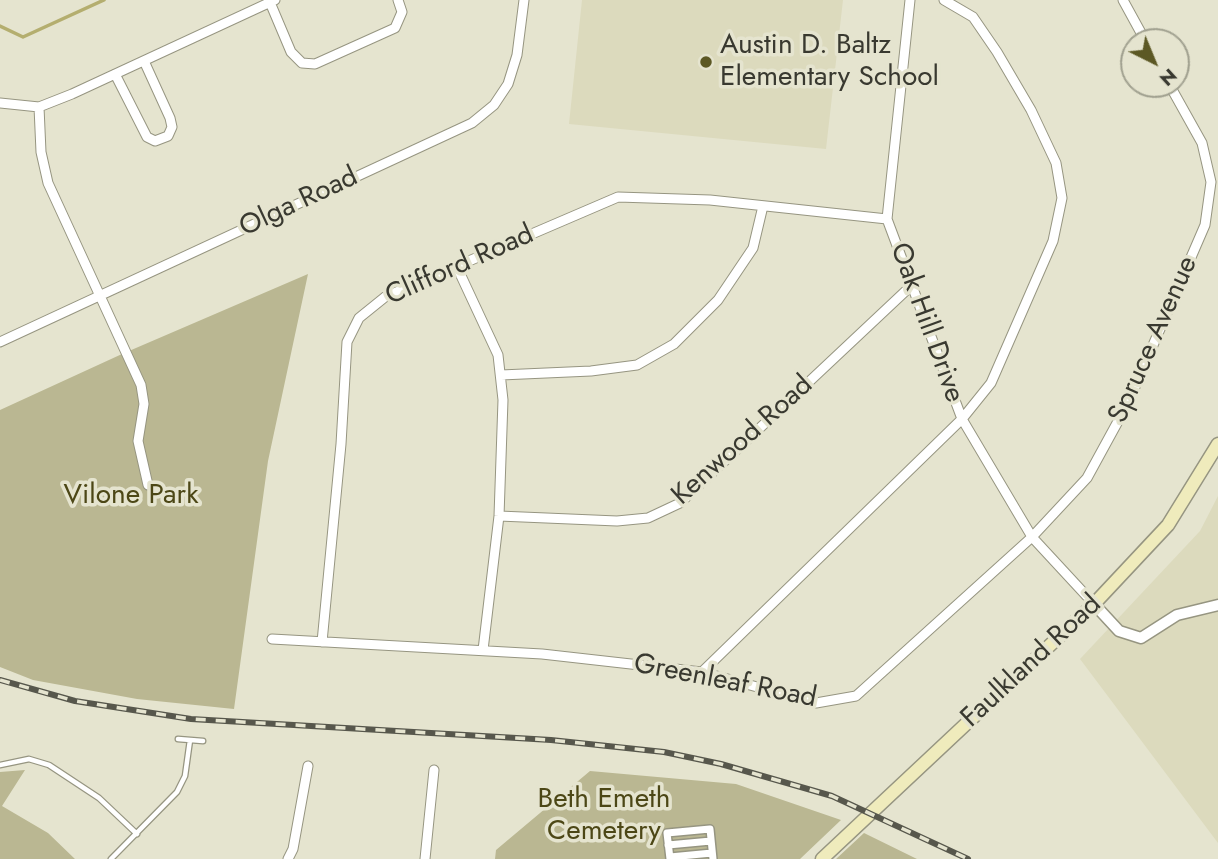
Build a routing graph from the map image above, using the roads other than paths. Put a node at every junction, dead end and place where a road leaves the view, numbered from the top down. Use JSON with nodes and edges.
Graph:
{"nodes":[{"id":1,"x":398,"y":0,"type":"edge"},
{"id":2,"x":524,"y":0,"type":"edge"},
{"id":3,"x":910,"y":0,"type":"edge"},
{"id":4,"x":944,"y":0,"type":"edge"},
{"id":5,"x":1123,"y":0,"type":"edge"},
{"id":6,"x":271,"y":1,"type":"edge"},
{"id":7,"x":1138,"y":28,"type":"edge"},
{"id":8,"x":145,"y":61,"type":"junction"},
{"id":9,"x":115,"y":74,"type":"junction"},
{"id":10,"x":1177,"y":98,"type":"edge"},
{"id":11,"x":0,"y":103,"type":"edge"},
{"id":12,"x":39,"y":107,"type":"junction"},
{"id":13,"x":763,"y":206,"type":"junction"},
{"id":14,"x":887,"y":219,"type":"junction"},
{"id":15,"x":456,"y":265,"type":"junction"},
{"id":16,"x":912,"y":285,"type":"junction"},
{"id":17,"x":101,"y":294,"type":"junction"},
{"id":18,"x":0,"y":341,"type":"edge"},
{"id":19,"x":501,"y":375,"type":"junction"},
{"id":20,"x":962,"y":419,"type":"junction"},
{"id":21,"x":1218,"y":444,"type":"edge"},
{"id":22,"x":148,"y":485,"type":"dead end"},
{"id":23,"x":499,"y":516,"type":"junction"},
{"id":24,"x":1032,"y":537,"type":"junction"},
{"id":25,"x":1094,"y":604,"type":"junction"},
{"id":26,"x":1218,"y":605,"type":"edge"},
{"id":27,"x":272,"y":639,"type":"dead end"},
{"id":28,"x":322,"y":642,"type":"junction"},
{"id":29,"x":483,"y":650,"type":"junction"},
{"id":30,"x":702,"y":672,"type":"junction"},
{"id":31,"x":178,"y":739,"type":"dead end"},
{"id":32,"x":190,"y":740,"type":"junction"},
{"id":33,"x":203,"y":741,"type":"dead end"},
{"id":34,"x":0,"y":765,"type":"edge"},
{"id":35,"x":308,"y":766,"type":"dead end"},
{"id":36,"x":434,"y":770,"type":"dead end"},
{"id":37,"x":688,"y":831,"type":"junction"},
{"id":38,"x":137,"y":834,"type":"junction"},
{"id":39,"x":711,"y":841,"type":"junction"},
{"id":40,"x":690,"y":843,"type":"junction"},
{"id":41,"x":668,"y":845,"type":"junction"},
{"id":42,"x":712,"y":856,"type":"edge"},
{"id":43,"x":691,"y":857,"type":"edge"},
{"id":44,"x":670,"y":858,"type":"edge"},
{"id":45,"x":111,"y":859,"type":"edge"},
{"id":46,"x":288,"y":859,"type":"edge"},
{"id":47,"x":425,"y":859,"type":"edge"},
{"id":48,"x":822,"y":859,"type":"edge"}],
"edges":[{"from":1,"to":6,"type":"street"},
{"from":2,"to":17,"type":"street","name":"Olga Road"},
{"from":3,"to":14,"type":"street","name":"Oak Hill Drive"},
{"from":4,"to":20,"type":"street"},
{"from":5,"to":7,"type":"street"},
{"from":6,"to":8,"type":"street"},
{"from":8,"to":9,"type":"street"},
{"from":8,"to":9,"type":"street"},
{"from":9,"to":12,"type":"street"},
{"from":10,"to":24,"type":"street","name":"Spruce Avenue"},
{"from":11,"to":12,"type":"street"},
{"from":12,"to":17,"type":"street"},
{"from":13,"to":14,"type":"street","name":"Clifford Road"},
{"from":13,"to":15,"type":"street","name":"Clifford Road"},
{"from":13,"to":19,"type":"street"},
{"from":14,"to":16,"type":"street","name":"Oak Hill Drive"},
{"from":15,"to":19,"type":"street"},
{"from":15,"to":28,"type":"street","name":"Clifford Road"},
{"from":16,"to":20,"type":"street","name":"Oak Hill Drive"},
{"from":16,"to":23,"type":"street","name":"Kenwood Road"},
{"from":17,"to":18,"type":"street","name":"Olga Road"},
{"from":17,"to":22,"type":"street"},
{"from":19,"to":23,"type":"street"},
{"from":20,"to":24,"type":"street","name":"Oak Hill Drive"},
{"from":20,"to":30,"type":"street"},
{"from":21,"to":25,"type":"main road","name":"Faulkland Road"},
{"from":23,"to":29,"type":"street"},
{"from":24,"to":25,"type":"street","name":"Oak Hill Drive"},
{"from":24,"to":30,"type":"street","name":"Greenleaf Road"},
{"from":25,"to":26,"type":"street"},
{"from":25,"to":48,"type":"main road","name":"Faulkland Road"},
{"from":27,"to":28,"type":"street","name":"Greenleaf Road"},
{"from":28,"to":29,"type":"street","name":"Greenleaf Road"},
{"from":29,"to":30,"type":"street","name":"Greenleaf Road"},
{"from":31,"to":32,"type":"lane"},
{"from":32,"to":33,"type":"lane"},
{"from":32,"to":38,"type":"lane"},
{"from":34,"to":38,"type":"lane"},
{"from":35,"to":46,"type":"street"},
{"from":36,"to":47,"type":"street"},
{"from":37,"to":39,"type":"street"},
{"from":37,"to":40,"type":"street"},
{"from":37,"to":41,"type":"street"},
{"from":38,"to":45,"type":"lane"},
{"from":39,"to":40,"type":"street"},
{"from":39,"to":42,"type":"street"},
{"from":40,"to":41,"type":"street"},
{"from":40,"to":43,"type":"street"},
{"from":41,"to":44,"type":"street"},
{"from":42,"to":43,"type":"street"},
{"from":43,"to":44,"type":"street"}]}
